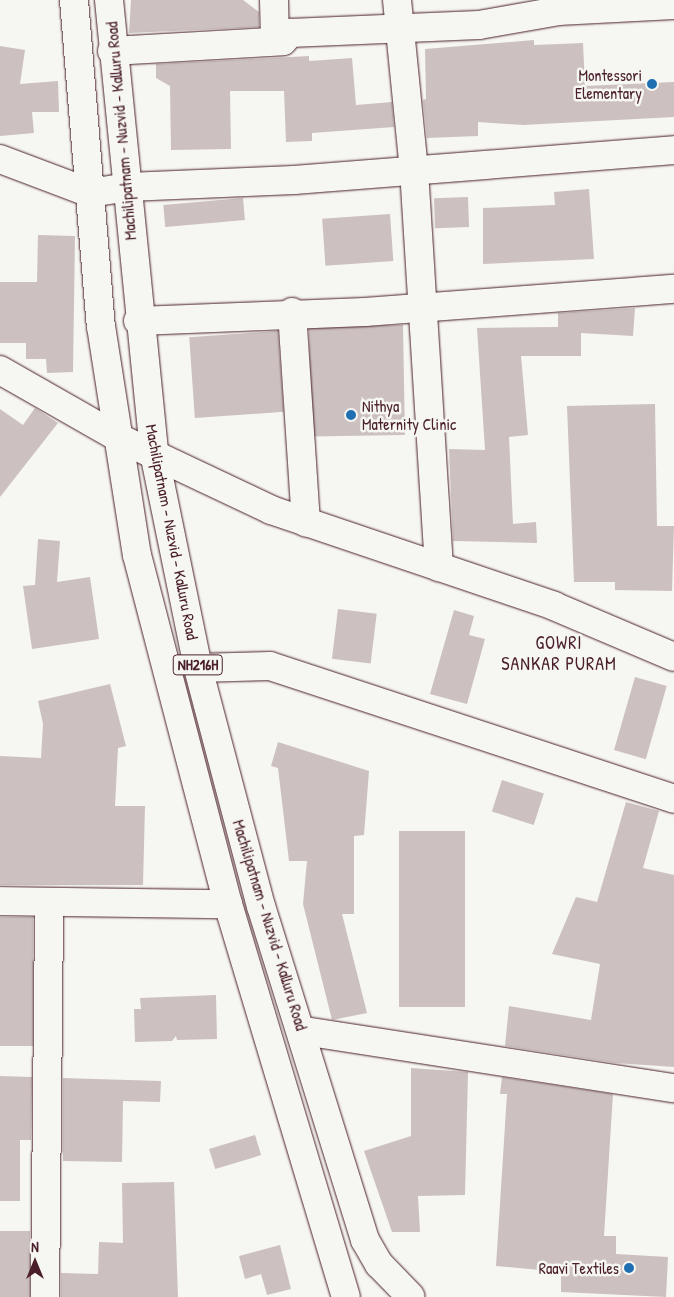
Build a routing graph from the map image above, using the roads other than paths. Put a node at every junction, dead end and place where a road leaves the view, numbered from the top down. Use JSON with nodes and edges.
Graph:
{"nodes":[{"id":1,"x":74,"y":0,"type":"edge"},
{"id":2,"x":110,"y":0,"type":"edge"},
{"id":3,"x":274,"y":0,"type":"edge"},
{"id":4,"x":397,"y":0,"type":"edge"},
{"id":5,"x":646,"y":3,"type":"edge"},
{"id":6,"x":674,"y":5,"type":"edge"},
{"id":7,"x":399,"y":28,"type":"junction"},
{"id":8,"x":275,"y":41,"type":"junction"},
{"id":9,"x":112,"y":51,"type":"junction"},
{"id":10,"x":674,"y":150,"type":"edge"},
{"id":11,"x":0,"y":159,"type":"edge"},
{"id":12,"x":414,"y":170,"type":"junction"},
{"id":13,"x":128,"y":187,"type":"junction"},
{"id":14,"x":90,"y":193,"type":"junction"},
{"id":15,"x":674,"y":289,"type":"edge"},
{"id":16,"x":421,"y":307,"type":"junction"},
{"id":17,"x":292,"y":312,"type":"junction"},
{"id":18,"x":138,"y":320,"type":"junction"},
{"id":19,"x":0,"y":370,"type":"edge"},
{"id":20,"x":119,"y":438,"type":"junction"},
{"id":21,"x":154,"y":454,"type":"junction"},
{"id":22,"x":306,"y":523,"type":"junction"},
{"id":23,"x":439,"y":567,"type":"junction"},
{"id":24,"x":674,"y":657,"type":"edge"},
{"id":25,"x":198,"y":668,"type":"junction"},
{"id":26,"x":674,"y":799,"type":"edge"},
{"id":27,"x":0,"y":901,"type":"edge"},
{"id":28,"x":49,"y":903,"type":"junction"},
{"id":29,"x":228,"y":904,"type":"junction"},
{"id":30,"x":304,"y":1031,"type":"junction"},
{"id":31,"x":674,"y":1088,"type":"edge"},
{"id":32,"x":46,"y":1297,"type":"edge"},
{"id":33,"x":346,"y":1297,"type":"edge"},
{"id":34,"x":378,"y":1297,"type":"edge"},
{"id":35,"x":411,"y":1297,"type":"edge"}],
"edges":[{"from":1,"to":14,"type":"main road","name":"Machilipatnam - Nuzvid - Kalluru Road","number":"NH216H"},
{"from":2,"to":9,"type":"main road","name":"Machilipatnam - Nuzvid - Kalluru Road","number":"NH216H"},
{"from":3,"to":8,"type":"main road"},
{"from":4,"to":7,"type":"main road"},
{"from":5,"to":6,"type":"main road"},
{"from":5,"to":7,"type":"main road"},
{"from":7,"to":8,"type":"main road"},
{"from":7,"to":12,"type":"main road"},
{"from":8,"to":9,"type":"main road"},
{"from":9,"to":13,"type":"main road","name":"Machilipatnam - Nuzvid - Kalluru Road","number":"NH216H"},
{"from":10,"to":12,"type":"main road"},
{"from":11,"to":14,"type":"main road"},
{"from":12,"to":13,"type":"main road"},
{"from":12,"to":16,"type":"main road"},
{"from":13,"to":14,"type":"main road"},
{"from":13,"to":18,"type":"main road","name":"Machilipatnam - Nuzvid - Kalluru Road","number":"NH216H"},
{"from":14,"to":20,"type":"main road","name":"Machilipatnam - Nuzvid - Kalluru Road","number":"NH216H"},
{"from":15,"to":16,"type":"main road"},
{"from":16,"to":17,"type":"main road"},
{"from":16,"to":23,"type":"main road"},
{"from":17,"to":18,"type":"main road"},
{"from":17,"to":22,"type":"main road"},
{"from":18,"to":21,"type":"main road","name":"Machilipatnam - Nuzvid - Kalluru Road","number":"NH216H"},
{"from":19,"to":20,"type":"main road"},
{"from":20,"to":21,"type":"main road"},
{"from":20,"to":29,"type":"main road","name":"Machilipatnam - Nuzvid - Kalluru Road","number":"NH216H"},
{"from":21,"to":22,"type":"main road"},
{"from":21,"to":25,"type":"main road","name":"Machilipatnam - Nuzvid - Kalluru Road","number":"NH216H"},
{"from":22,"to":23,"type":"main road"},
{"from":23,"to":24,"type":"main road"},
{"from":25,"to":26,"type":"main road"},
{"from":25,"to":30,"type":"main road","name":"Machilipatnam - Nuzvid - Kalluru Road","number":"NH216H"},
{"from":27,"to":28,"type":"main road"},
{"from":28,"to":29,"type":"main road"},
{"from":28,"to":32,"type":"main road"},
{"from":29,"to":33,"type":"main road","name":"Machilipatnam - Nuzvid - Kalluru Road","number":"NH216H"},
{"from":30,"to":31,"type":"main road"},
{"from":30,"to":35,"type":"main road","name":"Machilipatnam - Nuzvid - Kalluru Road","number":"NH216H"},
{"from":34,"to":35,"type":"main road","number":"NH216H"}]}
